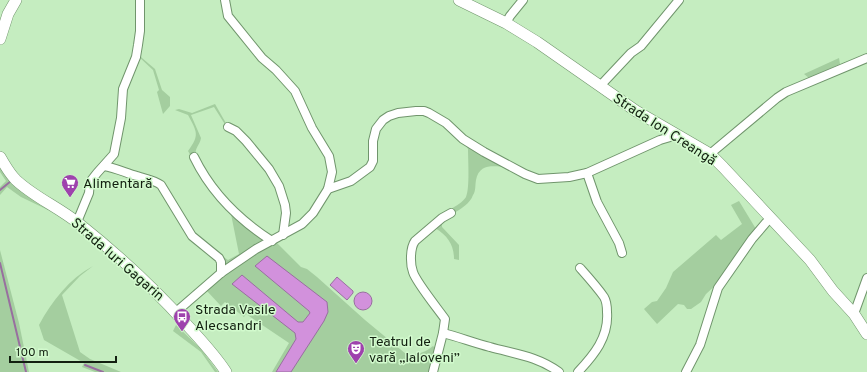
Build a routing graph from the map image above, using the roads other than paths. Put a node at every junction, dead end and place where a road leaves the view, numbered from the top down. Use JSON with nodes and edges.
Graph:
{"nodes":[{"id":1,"x":16,"y":0,"type":"edge"},
{"id":2,"x":140,"y":0,"type":"edge"},
{"id":3,"x":224,"y":0,"type":"edge"},
{"id":4,"x":459,"y":0,"type":"edge"},
{"id":5,"x":523,"y":0,"type":"edge"},
{"id":6,"x":679,"y":0,"type":"edge"},
{"id":7,"x":506,"y":23,"type":"junction"},
{"id":8,"x":0,"y":39,"type":"edge"},
{"id":9,"x":867,"y":58,"type":"edge"},
{"id":10,"x":600,"y":86,"type":"junction"},
{"id":11,"x":228,"y":127,"type":"dead end"},
{"id":12,"x":661,"y":127,"type":"junction"},
{"id":13,"x":677,"y":136,"type":"junction"},
{"id":14,"x":660,"y":140,"type":"junction"},
{"id":15,"x":710,"y":154,"type":"junction"},
{"id":16,"x":0,"y":157,"type":"edge"},
{"id":17,"x":194,"y":157,"type":"dead end"},
{"id":18,"x":104,"y":166,"type":"junction"},
{"id":19,"x":587,"y":173,"type":"junction"},
{"id":20,"x":328,"y":189,"type":"junction"},
{"id":21,"x":451,"y":213,"type":"dead end"},
{"id":22,"x":770,"y":218,"type":"junction"},
{"id":23,"x":77,"y":222,"type":"junction"},
{"id":24,"x":283,"y":235,"type":"junction"},
{"id":25,"x":272,"y":241,"type":"junction"},
{"id":26,"x":622,"y":253,"type":"dead end"},
{"id":27,"x":580,"y":268,"type":"dead end"},
{"id":28,"x":220,"y":273,"type":"junction"},
{"id":29,"x":867,"y":278,"type":"edge"},
{"id":30,"x":176,"y":312,"type":"junction"},
{"id":31,"x":854,"y":314,"type":"junction"},
{"id":32,"x":443,"y":333,"type":"junction"},
{"id":33,"x":867,"y":334,"type":"edge"},
{"id":34,"x":226,"y":372,"type":"edge"},
{"id":35,"x":433,"y":372,"type":"edge"},
{"id":36,"x":559,"y":372,"type":"edge"},
{"id":37,"x":578,"y":372,"type":"edge"},
{"id":38,"x":686,"y":372,"type":"edge"}],
"edges":[{"from":1,"to":8,"type":"street"},
{"from":2,"to":18,"type":"street"},
{"from":3,"to":20,"type":"street"},
{"from":4,"to":7,"type":"street","name":"Strada Ion Creangă"},
{"from":5,"to":7,"type":"street"},
{"from":6,"to":10,"type":"street"},
{"from":7,"to":10,"type":"street","name":"Strada Ion Creangă"},
{"from":9,"to":15,"type":"street"},
{"from":10,"to":12,"type":"street","name":"Strada Ion Creangă"},
{"from":11,"to":24,"type":"street"},
{"from":12,"to":13,"type":"street","name":"Strada Ion Creangă"},
{"from":12,"to":14,"type":"street"},
{"from":13,"to":14,"type":"street"},
{"from":13,"to":15,"type":"street","name":"Strada Ion Creangă"},
{"from":14,"to":19,"type":"street"},
{"from":15,"to":22,"type":"street","name":"Strada Ion Creangă"},
{"from":16,"to":23,"type":"street","name":"Strada Iuri Gagarin"},
{"from":17,"to":25,"type":"street"},
{"from":18,"to":23,"type":"street"},
{"from":18,"to":28,"type":"street"},
{"from":19,"to":20,"type":"street"},
{"from":19,"to":26,"type":"street"},
{"from":20,"to":24,"type":"street"},
{"from":21,"to":32,"type":"street"},
{"from":22,"to":31,"type":"street","name":"Strada Ion Creangă"},
{"from":22,"to":38,"type":"street"},
{"from":23,"to":30,"type":"street","name":"Strada Iuri Gagarin"},
{"from":24,"to":25,"type":"street"},
{"from":25,"to":28,"type":"street"},
{"from":27,"to":37,"type":"street"},
{"from":28,"to":30,"type":"street"},
{"from":29,"to":31,"type":"street"},
{"from":30,"to":34,"type":"street","name":"Strada Iuri Gagarin"},
{"from":31,"to":33,"type":"street","name":"Strada Ion Creangă"},
{"from":32,"to":35,"type":"street"},
{"from":32,"to":36,"type":"street"}]}
